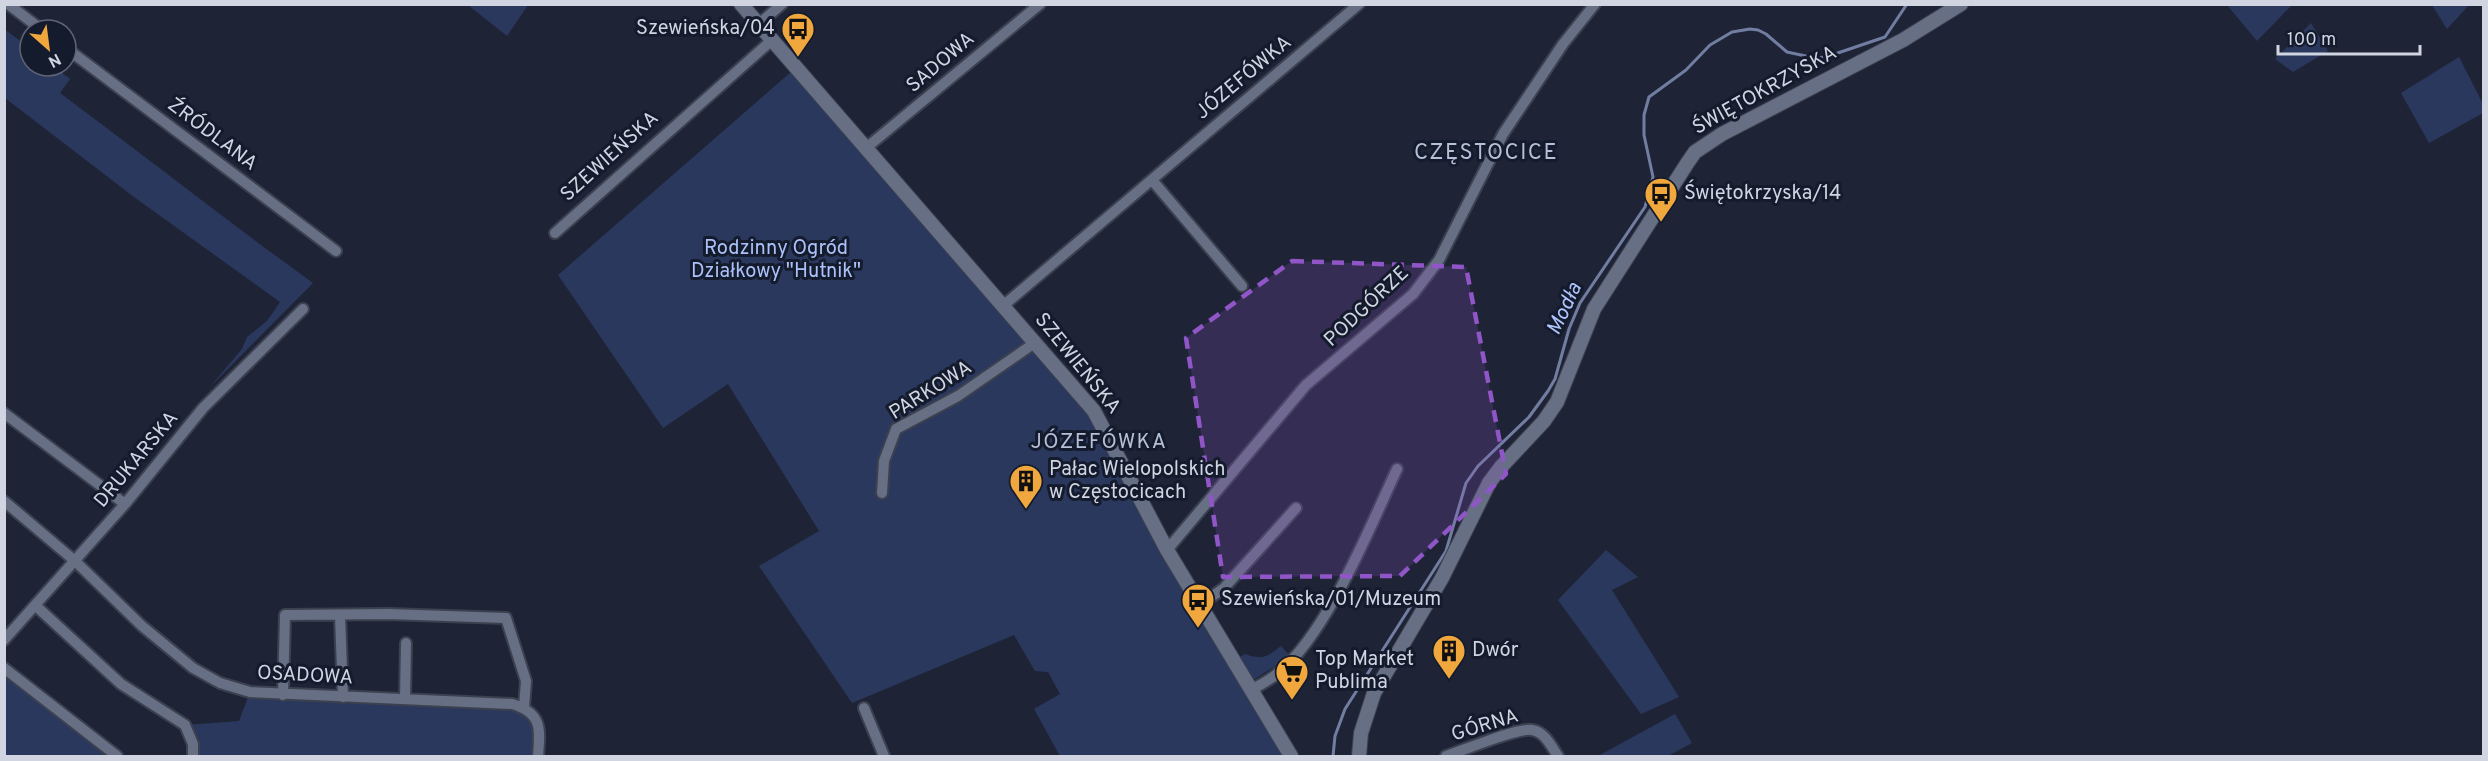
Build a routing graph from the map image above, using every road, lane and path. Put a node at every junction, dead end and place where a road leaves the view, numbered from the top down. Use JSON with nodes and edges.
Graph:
{"nodes":[{"id":1,"x":8,"y":4,"type":"edge"},
{"id":2,"x":741,"y":4,"type":"edge"},
{"id":3,"x":782,"y":4,"type":"edge"},
{"id":4,"x":1040,"y":4,"type":"edge"},
{"id":5,"x":1359,"y":4,"type":"edge"},
{"id":6,"x":1595,"y":4,"type":"edge"},
{"id":7,"x":1960,"y":4,"type":"edge"},
{"id":8,"x":26,"y":18,"type":"edge"},
{"id":9,"x":759,"y":24,"type":"junction"},
{"id":10,"x":772,"y":40,"type":"junction"},
{"id":11,"x":78,"y":57,"type":"edge"},
{"id":12,"x":866,"y":148,"type":"junction"},
{"id":13,"x":1152,"y":180,"type":"junction"},
{"id":14,"x":555,"y":232,"type":"dead end"},
{"id":15,"x":336,"y":251,"type":"dead end"},
{"id":16,"x":1242,"y":286,"type":"dead end"},
{"id":17,"x":1004,"y":306,"type":"junction"},
{"id":18,"x":303,"y":309,"type":"dead end"},
{"id":19,"x":1036,"y":342,"type":"junction"},
{"id":20,"x":4,"y":413,"type":"edge"},
{"id":21,"x":1397,"y":469,"type":"dead end"},
{"id":22,"x":882,"y":493,"type":"dead end"},
{"id":23,"x":4,"y":501,"type":"edge"},
{"id":24,"x":124,"y":504,"type":"junction"},
{"id":25,"x":1296,"y":508,"type":"dead end"},
{"id":26,"x":1167,"y":550,"type":"junction"},
{"id":27,"x":75,"y":561,"type":"junction"},
{"id":28,"x":1200,"y":605,"type":"junction"},
{"id":29,"x":36,"y":606,"type":"junction"},
{"id":30,"x":340,"y":616,"type":"junction"},
{"id":31,"x":4,"y":640,"type":"edge"},
{"id":32,"x":406,"y":643,"type":"dead end"},
{"id":33,"x":4,"y":668,"type":"edge"},
{"id":34,"x":1251,"y":690,"type":"junction"},
{"id":35,"x":283,"y":695,"type":"junction"},
{"id":36,"x":343,"y":697,"type":"junction"},
{"id":37,"x":405,"y":699,"type":"junction"},
{"id":38,"x":524,"y":708,"type":"junction"},
{"id":39,"x":864,"y":708,"type":"dead end"},
{"id":40,"x":117,"y":756,"type":"edge"},
{"id":41,"x":193,"y":756,"type":"edge"},
{"id":42,"x":538,"y":756,"type":"edge"},
{"id":43,"x":884,"y":756,"type":"edge"},
{"id":44,"x":1291,"y":756,"type":"edge"},
{"id":45,"x":1359,"y":756,"type":"edge"},
{"id":46,"x":1446,"y":756,"type":"edge"},
{"id":47,"x":1558,"y":756,"type":"edge"}],
"edges":[{"from":1,"to":8,"type":"street"},
{"from":2,"to":9,"type":"street","name":"SZEWIEŃSKA"},
{"from":3,"to":9,"type":"street"},
{"from":4,"to":12,"type":"street","name":"SADOWA"},
{"from":5,"to":13,"type":"street","name":"JÓZEFÓWKA"},
{"from":6,"to":26,"type":"street","name":"PODGÓRZE"},
{"from":7,"to":45,"type":"street","name":"ŚWIĘTOKRZYSKA"},
{"from":9,"to":10,"type":"street","name":"SZEWIEŃSKA"},
{"from":10,"to":12,"type":"street","name":"SZEWIEŃSKA"},
{"from":10,"to":14,"type":"street","name":"SZEWIEŃSKA"},
{"from":11,"to":15,"type":"street","name":"ŹRÓDLANA"},
{"from":12,"to":17,"type":"street","name":"SZEWIEŃSKA"},
{"from":13,"to":16,"type":"street"},
{"from":13,"to":17,"type":"street","name":"JÓZEFÓWKA"},
{"from":17,"to":19,"type":"street","name":"SZEWIEŃSKA"},
{"from":18,"to":24,"type":"street","name":"DRUKARSKA"},
{"from":19,"to":22,"type":"street","name":"PARKOWA"},
{"from":19,"to":26,"type":"street","name":"SZEWIEŃSKA"},
{"from":20,"to":24,"type":"street"},
{"from":21,"to":34,"type":"street"},
{"from":23,"to":27,"type":"street","name":"OSADOWA"},
{"from":24,"to":27,"type":"street","name":"DRUKARSKA"},
{"from":25,"to":28,"type":"street"},
{"from":26,"to":28,"type":"street","name":"SZEWIEŃSKA"},
{"from":27,"to":29,"type":"street","name":"DRUKARSKA"},
{"from":27,"to":35,"type":"street","name":"OSADOWA"},
{"from":28,"to":34,"type":"street","name":"SZEWIEŃSKA"},
{"from":29,"to":31,"type":"street","name":"DRUKARSKA"},
{"from":29,"to":41,"type":"street"},
{"from":30,"to":35,"type":"street"},
{"from":30,"to":36,"type":"street"},
{"from":30,"to":38,"type":"street"},
{"from":32,"to":37,"type":"street"},
{"from":33,"to":40,"type":"street"},
{"from":34,"to":44,"type":"street","name":"SZEWIEŃSKA"},
{"from":35,"to":36,"type":"street","name":"OSADOWA"},
{"from":36,"to":37,"type":"street","name":"OSADOWA"},
{"from":37,"to":38,"type":"street","name":"OSADOWA"},
{"from":38,"to":42,"type":"street"},
{"from":39,"to":43,"type":"street"},
{"from":46,"to":47,"type":"street","name":"GÓRNA"}]}
